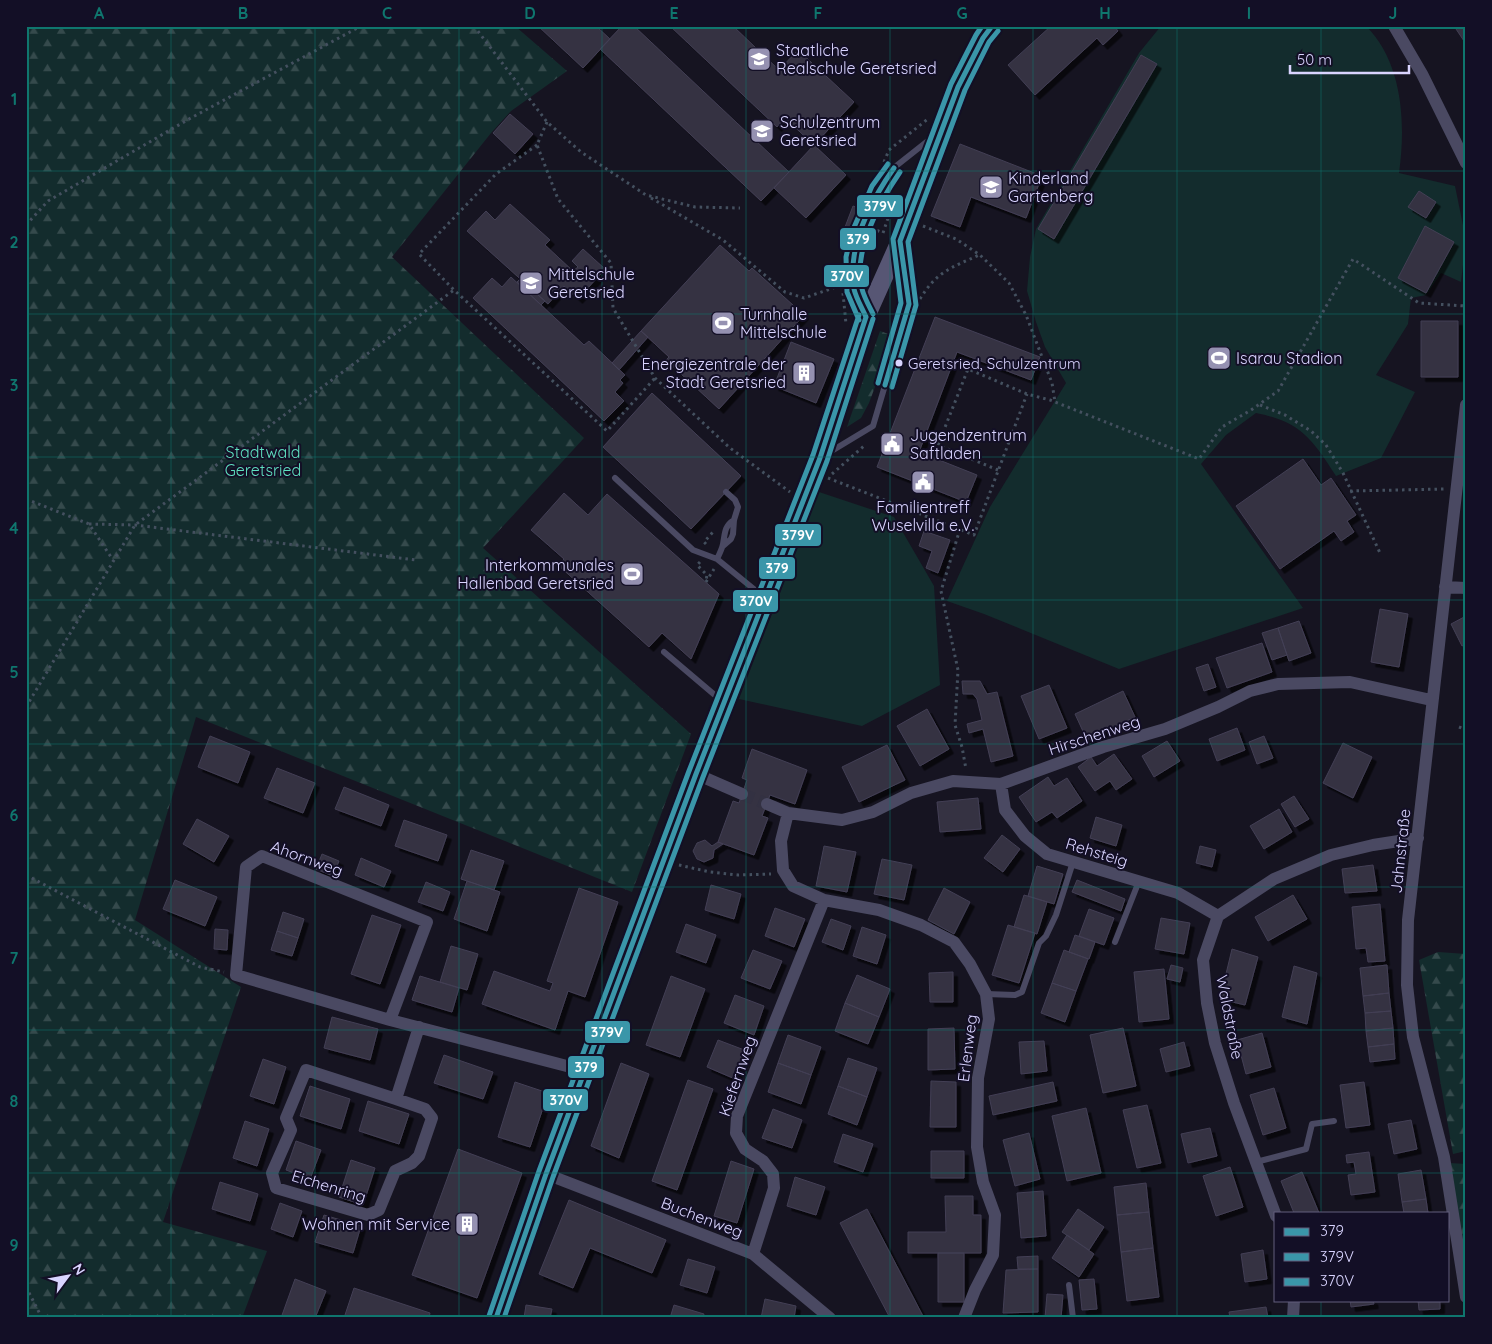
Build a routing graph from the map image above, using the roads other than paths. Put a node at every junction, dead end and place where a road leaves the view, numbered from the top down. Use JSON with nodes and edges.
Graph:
{"nodes":[{"id":1,"x":992,"y":26,"type":"edge"},
{"id":2,"x":1394,"y":26,"type":"edge"},
{"id":3,"x":942,"y":129,"type":"junction"},
{"id":4,"x":1466,"y":163,"type":"edge"},
{"id":5,"x":900,"y":241,"type":"junction"},
{"id":6,"x":866,"y":317,"type":"junction"},
{"id":7,"x":1466,"y":405,"type":"edge"},
{"id":8,"x":820,"y":458,"type":"junction"},
{"id":9,"x":615,"y":478,"type":"dead end"},
{"id":10,"x":726,"y":492,"type":"dead end"},
{"id":11,"x":717,"y":560,"type":"junction"},
{"id":12,"x":1445,"y":587,"type":"junction"},
{"id":13,"x":1466,"y":588,"type":"edge"},
{"id":14,"x":767,"y":591,"type":"junction"},
{"id":15,"x":664,"y":652,"type":"dead end"},
{"id":16,"x":1432,"y":700,"type":"junction"},
{"id":17,"x":724,"y":702,"type":"junction"},
{"id":18,"x":696,"y":774,"type":"junction"},
{"id":19,"x":1001,"y":784,"type":"junction"},
{"id":20,"x":742,"y":794,"type":"tunnel mouth"},
{"id":21,"x":767,"y":804,"type":"tunnel mouth"},
{"id":22,"x":788,"y":813,"type":"junction"},
{"id":23,"x":1418,"y":838,"type":"junction"},
{"id":24,"x":1074,"y":862,"type":"junction"},
{"id":25,"x":1139,"y":881,"type":"junction"},
{"id":26,"x":824,"y":900,"type":"junction"},
{"id":27,"x":1218,"y":916,"type":"junction"},
{"id":28,"x":1115,"y":942,"type":"dead end"},
{"id":29,"x":986,"y":994,"type":"junction"},
{"id":30,"x":390,"y":1020,"type":"junction"},
{"id":31,"x":419,"y":1027,"type":"junction"},
{"id":32,"x":586,"y":1070,"type":"junction"},
{"id":33,"x":396,"y":1099,"type":"junction"},
{"id":34,"x":1334,"y":1121,"type":"dead end"},
{"id":35,"x":1256,"y":1162,"type":"junction"},
{"id":36,"x":546,"y":1174,"type":"junction"},
{"id":37,"x":1275,"y":1212,"type":"edge"},
{"id":38,"x":753,"y":1254,"type":"junction"},
{"id":39,"x":1069,"y":1285,"type":"dead end"},
{"id":40,"x":1466,"y":1297,"type":"edge"},
{"id":41,"x":1294,"y":1302,"type":"edge"},
{"id":42,"x":496,"y":1318,"type":"edge"},
{"id":43,"x":830,"y":1318,"type":"edge"},
{"id":44,"x":964,"y":1318,"type":"edge"},
{"id":45,"x":1072,"y":1318,"type":"edge"},
{"id":46,"x":1293,"y":1318,"type":"edge"}],
"edges":[{"from":1,"to":3,"type":"street"},
{"from":2,"to":4,"type":"street"},
{"from":3,"to":5,"type":"street"},
{"from":3,"to":6,"type":"lane"},
{"from":5,"to":6,"type":"street"},
{"from":5,"to":8,"type":"lane"},
{"from":6,"to":8,"type":"street"},
{"from":7,"to":12,"type":"street","name":"Jahnstraße"},
{"from":8,"to":14,"type":"street"},
{"from":9,"to":11,"type":"lane"},
{"from":10,"to":11,"type":"lane"},
{"from":11,"to":14,"type":"lane"},
{"from":12,"to":13,"type":"street"},
{"from":12,"to":16,"type":"street","name":"Jahnstraße"},
{"from":14,"to":17,"type":"street"},
{"from":15,"to":17,"type":"lane"},
{"from":16,"to":19,"type":"street","name":"Hirschenweg"},
{"from":16,"to":23,"type":"street","name":"Jahnstraße"},
{"from":17,"to":18,"type":"street"},
{"from":18,"to":20,"type":"street"},
{"from":18,"to":32,"type":"street"},
{"from":19,"to":22,"type":"street","name":"Hirschenweg"},
{"from":19,"to":24,"type":"street","name":"Rehsteig"},
{"from":21,"to":22,"type":"street","name":"Hirschenweg"},
{"from":22,"to":26,"type":"street","name":"Erlenweg"},
{"from":23,"to":27,"type":"street"},
{"from":23,"to":40,"type":"street","name":"Jahnstraße"},
{"from":24,"to":25,"type":"street","name":"Rehsteig"},
{"from":24,"to":29,"type":"lane"},
{"from":25,"to":27,"type":"street","name":"Rehsteig"},
{"from":25,"to":28,"type":"lane"},
{"from":26,"to":29,"type":"street","name":"Erlenweg"},
{"from":26,"to":38,"type":"street","name":"Kiefernweg"},
{"from":27,"to":35,"type":"street","name":"Waldstraße"},
{"from":29,"to":44,"type":"street","name":"Erlenweg"},
{"from":30,"to":30,"type":"street","name":"Ahornweg"},
{"from":30,"to":31,"type":"street"},
{"from":31,"to":32,"type":"street"},
{"from":31,"to":33,"type":"street"},
{"from":32,"to":36,"type":"street"},
{"from":33,"to":33,"type":"street","name":"Eichenring"},
{"from":34,"to":35,"type":"lane"},
{"from":35,"to":37,"type":"street","name":"Waldstraße"},
{"from":36,"to":38,"type":"street","name":"Buchenweg"},
{"from":36,"to":42,"type":"street"},
{"from":38,"to":43,"type":"street","name":"Buchenweg"},
{"from":39,"to":45,"type":"lane"},
{"from":41,"to":46,"type":"street"}]}
